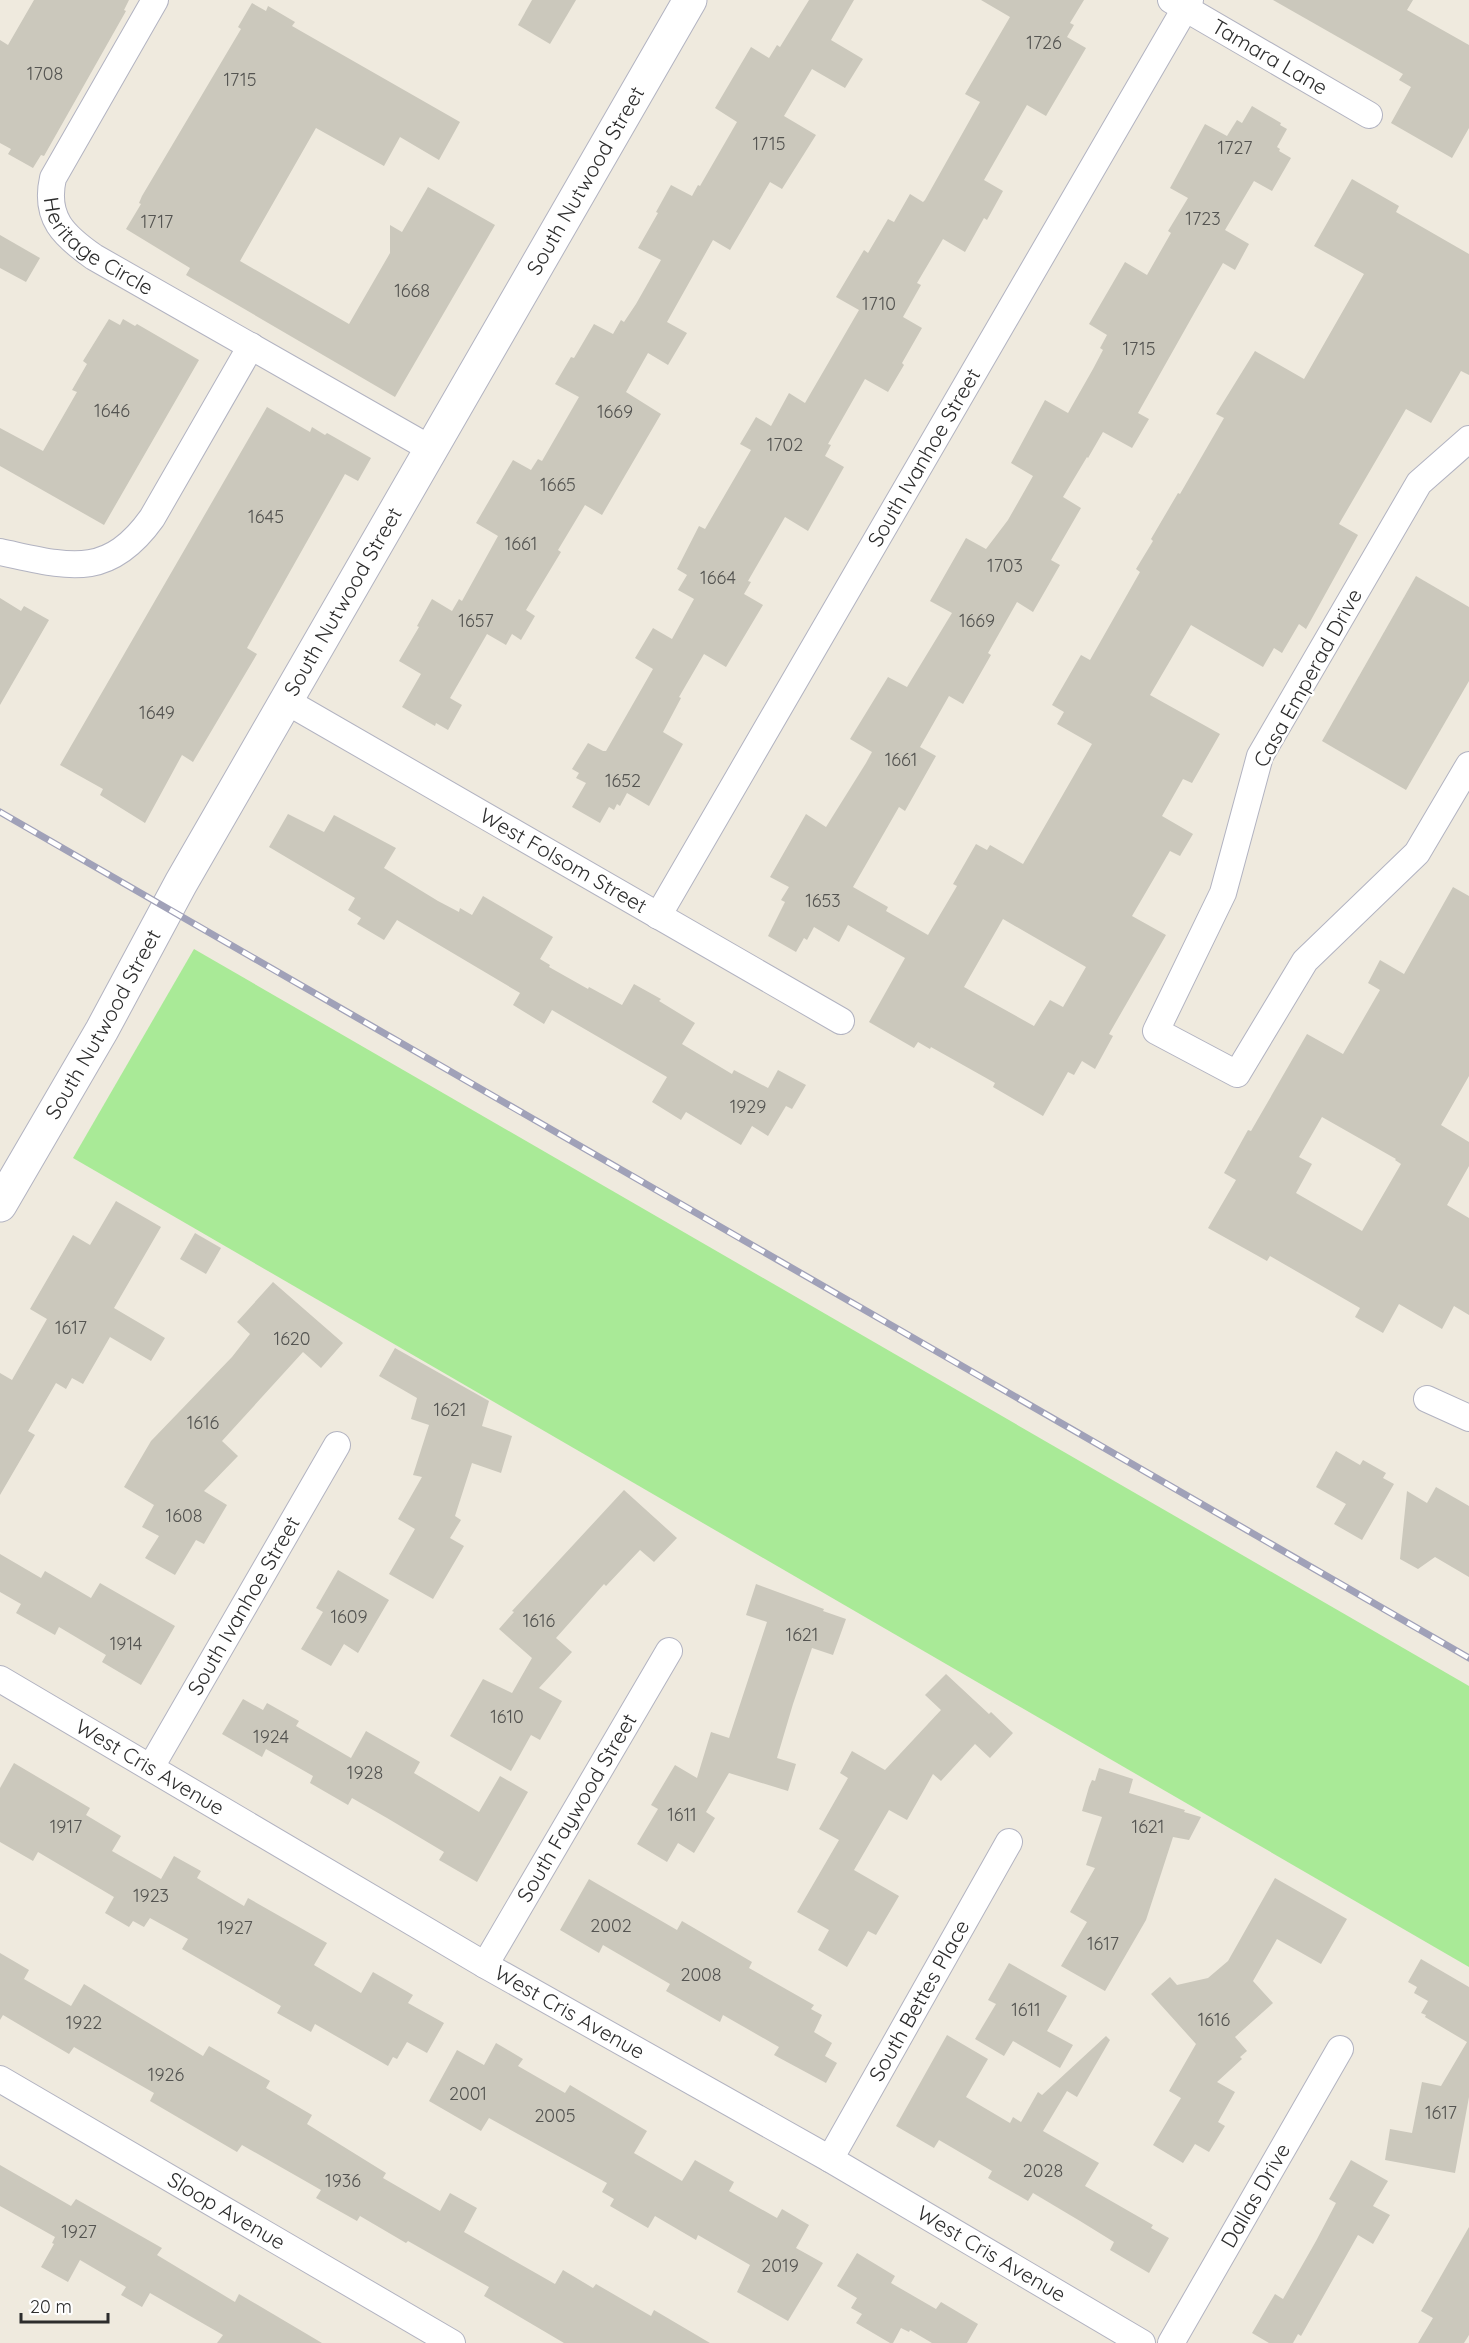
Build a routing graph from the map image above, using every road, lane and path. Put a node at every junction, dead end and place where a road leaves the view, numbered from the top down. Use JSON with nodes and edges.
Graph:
{"nodes":[{"id":1,"x":154,"y":0,"type":"edge"},
{"id":2,"x":690,"y":0,"type":"edge"},
{"id":3,"x":1182,"y":3,"type":"edge"},
{"id":4,"x":1369,"y":115,"type":"dead end"},
{"id":5,"x":251,"y":346,"type":"junction"},
{"id":6,"x":1469,"y":439,"type":"edge"},
{"id":7,"x":431,"y":449,"type":"junction"},
{"id":8,"x":0,"y":552,"type":"edge"},
{"id":9,"x":286,"y":701,"type":"junction"},
{"id":10,"x":1469,"y":765,"type":"edge"},
{"id":11,"x":658,"y":916,"type":"junction"},
{"id":12,"x":841,"y":1021,"type":"dead end"},
{"id":13,"x":0,"y":1205,"type":"edge"},
{"id":14,"x":1427,"y":1399,"type":"dead end"},
{"id":15,"x":1469,"y":1418,"type":"edge"},
{"id":16,"x":337,"y":1445,"type":"dead end"},
{"id":17,"x":669,"y":1651,"type":"dead end"},
{"id":18,"x":0,"y":1679,"type":"edge"},
{"id":19,"x":151,"y":1767,"type":"junction"},
{"id":20,"x":1009,"y":1842,"type":"dead end"},
{"id":21,"x":485,"y":1965,"type":"junction"},
{"id":22,"x":1340,"y":2049,"type":"dead end"},
{"id":23,"x":0,"y":2079,"type":"edge"},
{"id":24,"x":830,"y":2159,"type":"junction"},
{"id":25,"x":452,"y":2343,"type":"edge"},
{"id":26,"x":1142,"y":2343,"type":"edge"},
{"id":27,"x":1171,"y":2343,"type":"edge"}],
"edges":[{"from":1,"to":5,"type":"street","name":"Heritage Circle"},
{"from":2,"to":7,"type":"street","name":"South Nutwood Street"},
{"from":3,"to":4,"type":"street","name":"Tamara Lane"},
{"from":3,"to":11,"type":"street","name":"South Ivanhoe Street"},
{"from":5,"to":7,"type":"street","name":"Heritage Circle"},
{"from":5,"to":8,"type":"street"},
{"from":6,"to":10,"type":"street","name":"Casa Emperad Drive"},
{"from":7,"to":9,"type":"street","name":"South Nutwood Street"},
{"from":9,"to":11,"type":"street","name":"West Folsom Street"},
{"from":9,"to":13,"type":"street","name":"South Nutwood Street"},
{"from":11,"to":12,"type":"street","name":"West Folsom Street"},
{"from":14,"to":15,"type":"street"},
{"from":16,"to":19,"type":"street","name":"South Ivanhoe Street"},
{"from":17,"to":21,"type":"street","name":"South Faywood Street"},
{"from":18,"to":19,"type":"street","name":"West Cris Avenue"},
{"from":19,"to":21,"type":"street","name":"West Cris Avenue"},
{"from":20,"to":24,"type":"street","name":"South Bettes Place"},
{"from":21,"to":24,"type":"street","name":"West Cris Avenue"},
{"from":22,"to":27,"type":"street","name":"Dallas Drive"},
{"from":23,"to":25,"type":"street","name":"Sloop Avenue"},
{"from":24,"to":26,"type":"street","name":"West Cris Avenue"}]}
